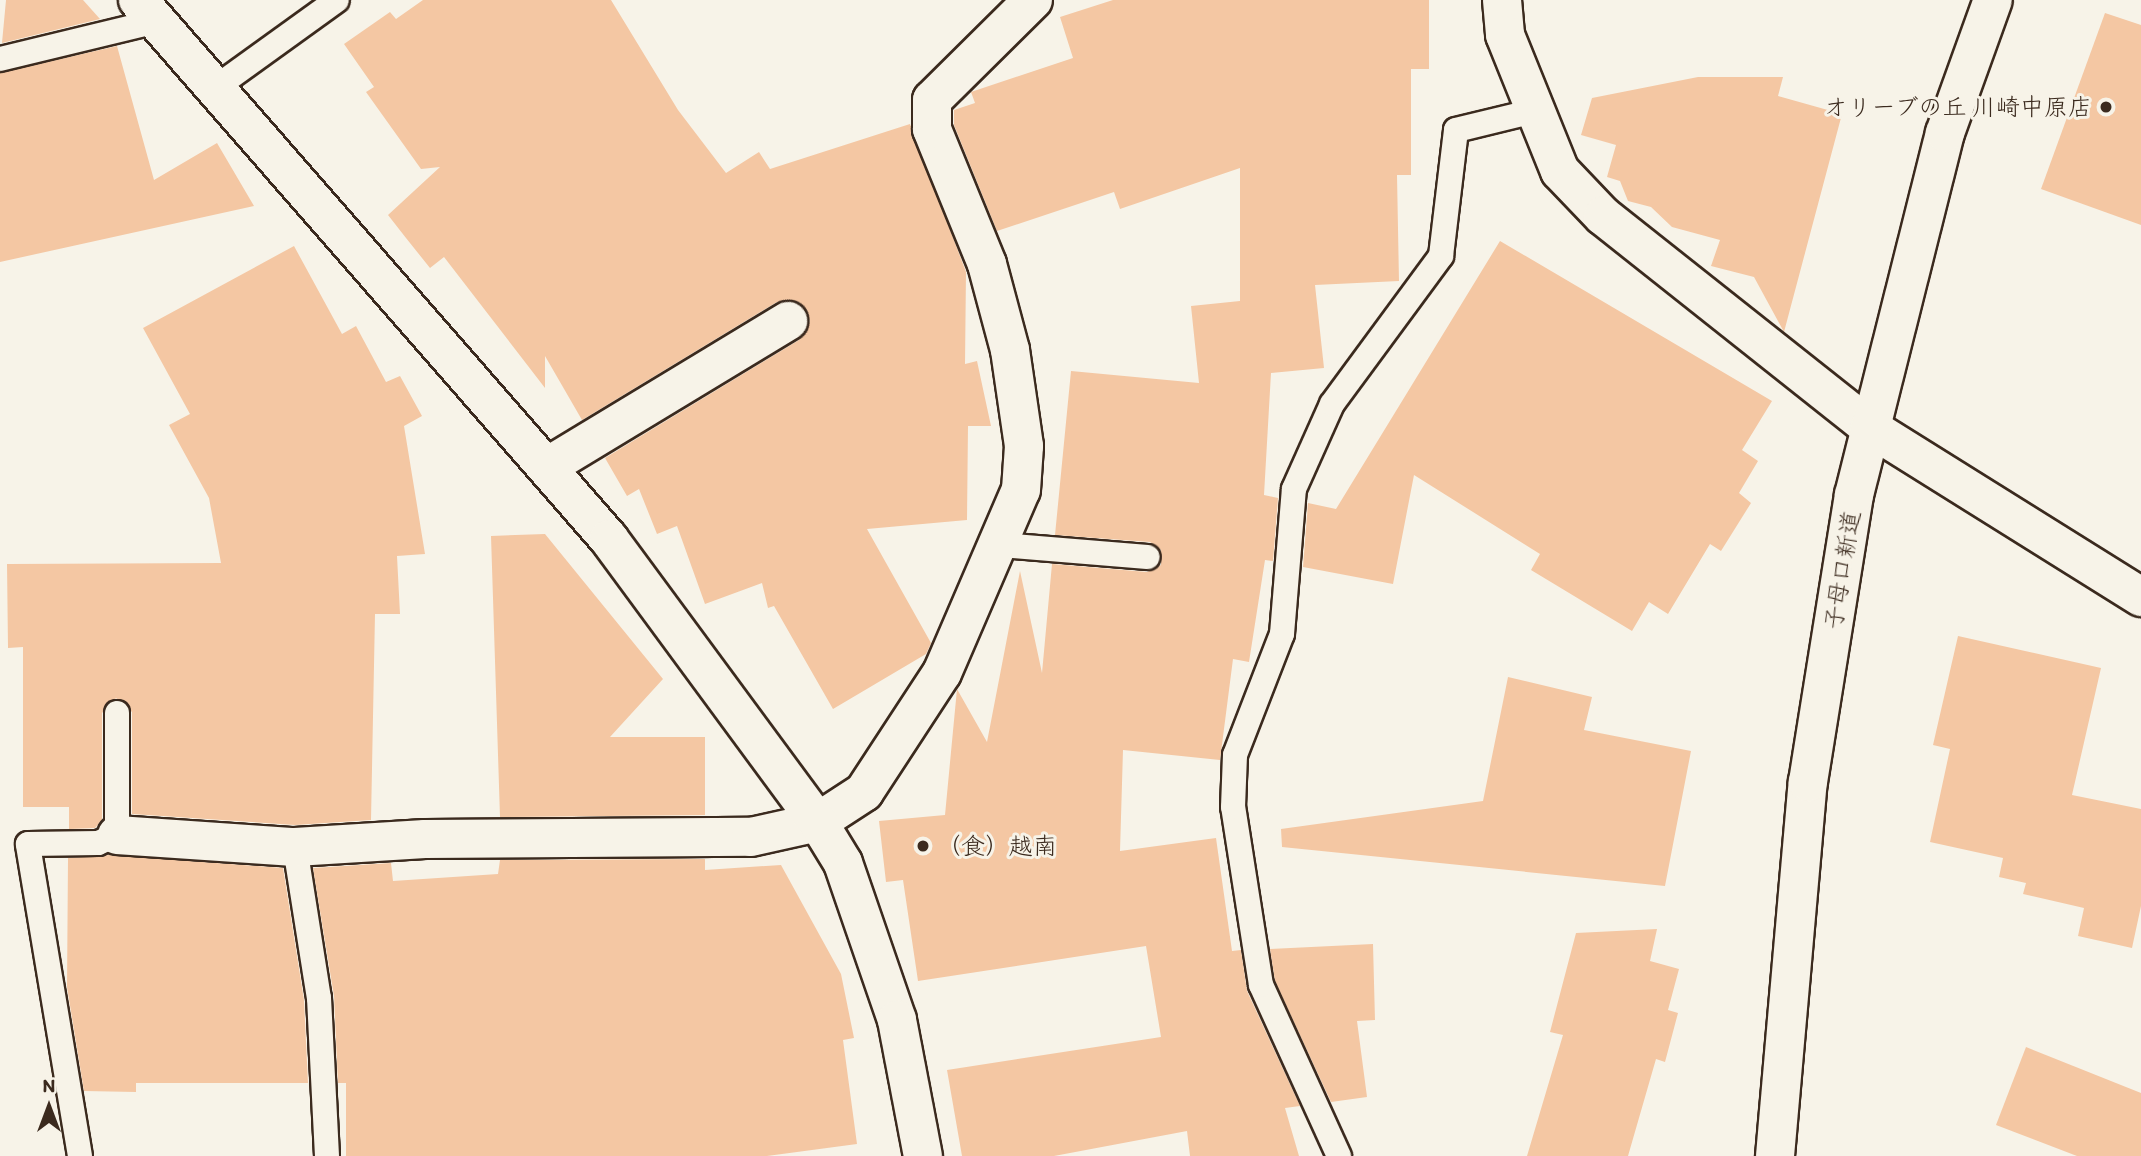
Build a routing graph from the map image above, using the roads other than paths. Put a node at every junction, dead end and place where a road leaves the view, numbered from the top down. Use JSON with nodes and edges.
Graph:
{"nodes":[{"id":1,"x":337,"y":0,"type":"edge"},
{"id":2,"x":1033,"y":0,"type":"edge"},
{"id":3,"x":1502,"y":0,"type":"edge"},
{"id":4,"x":1993,"y":0,"type":"edge"},
{"id":5,"x":148,"y":11,"type":"edge"},
{"id":6,"x":0,"y":59,"type":"edge"},
{"id":7,"x":215,"y":88,"type":"junction"},
{"id":8,"x":1534,"y":111,"type":"junction"},
{"id":9,"x":788,"y":321,"type":"dead end"},
{"id":10,"x":1869,"y":427,"type":"junction"},
{"id":11,"x":547,"y":467,"type":"junction"},
{"id":12,"x":1001,"y":545,"type":"junction"},
{"id":13,"x":1148,"y":558,"type":"dead end"},
{"id":14,"x":2141,"y":597,"type":"edge"},
{"id":15,"x":117,"y":713,"type":"dead end"},
{"id":16,"x":818,"y":822,"type":"junction"},
{"id":17,"x":117,"y":835,"type":"junction"},
{"id":18,"x":295,"y":847,"type":"junction"},
{"id":19,"x":80,"y":1156,"type":"edge"},
{"id":20,"x":327,"y":1156,"type":"edge"},
{"id":21,"x":923,"y":1156,"type":"edge"},
{"id":22,"x":1339,"y":1156,"type":"edge"},
{"id":23,"x":1774,"y":1156,"type":"edge"}],
"edges":[{"from":1,"to":7,"type":"lane"},
{"from":2,"to":12,"type":"street"},
{"from":3,"to":8,"type":"street"},
{"from":4,"to":10,"type":"street","name":"子母口新道"},
{"from":5,"to":6,"type":"lane"},
{"from":5,"to":7,"type":"street"},
{"from":7,"to":11,"type":"street"},
{"from":8,"to":10,"type":"street"},
{"from":8,"to":22,"type":"lane"},
{"from":9,"to":11,"type":"street"},
{"from":10,"to":14,"type":"street"},
{"from":10,"to":23,"type":"street","name":"子母口新道"},
{"from":11,"to":16,"type":"street"},
{"from":12,"to":13,"type":"lane"},
{"from":12,"to":16,"type":"street"},
{"from":15,"to":17,"type":"lane"},
{"from":16,"to":18,"type":"street"},
{"from":16,"to":21,"type":"street"},
{"from":17,"to":18,"type":"street"},
{"from":17,"to":19,"type":"lane"},
{"from":18,"to":20,"type":"lane"}]}
